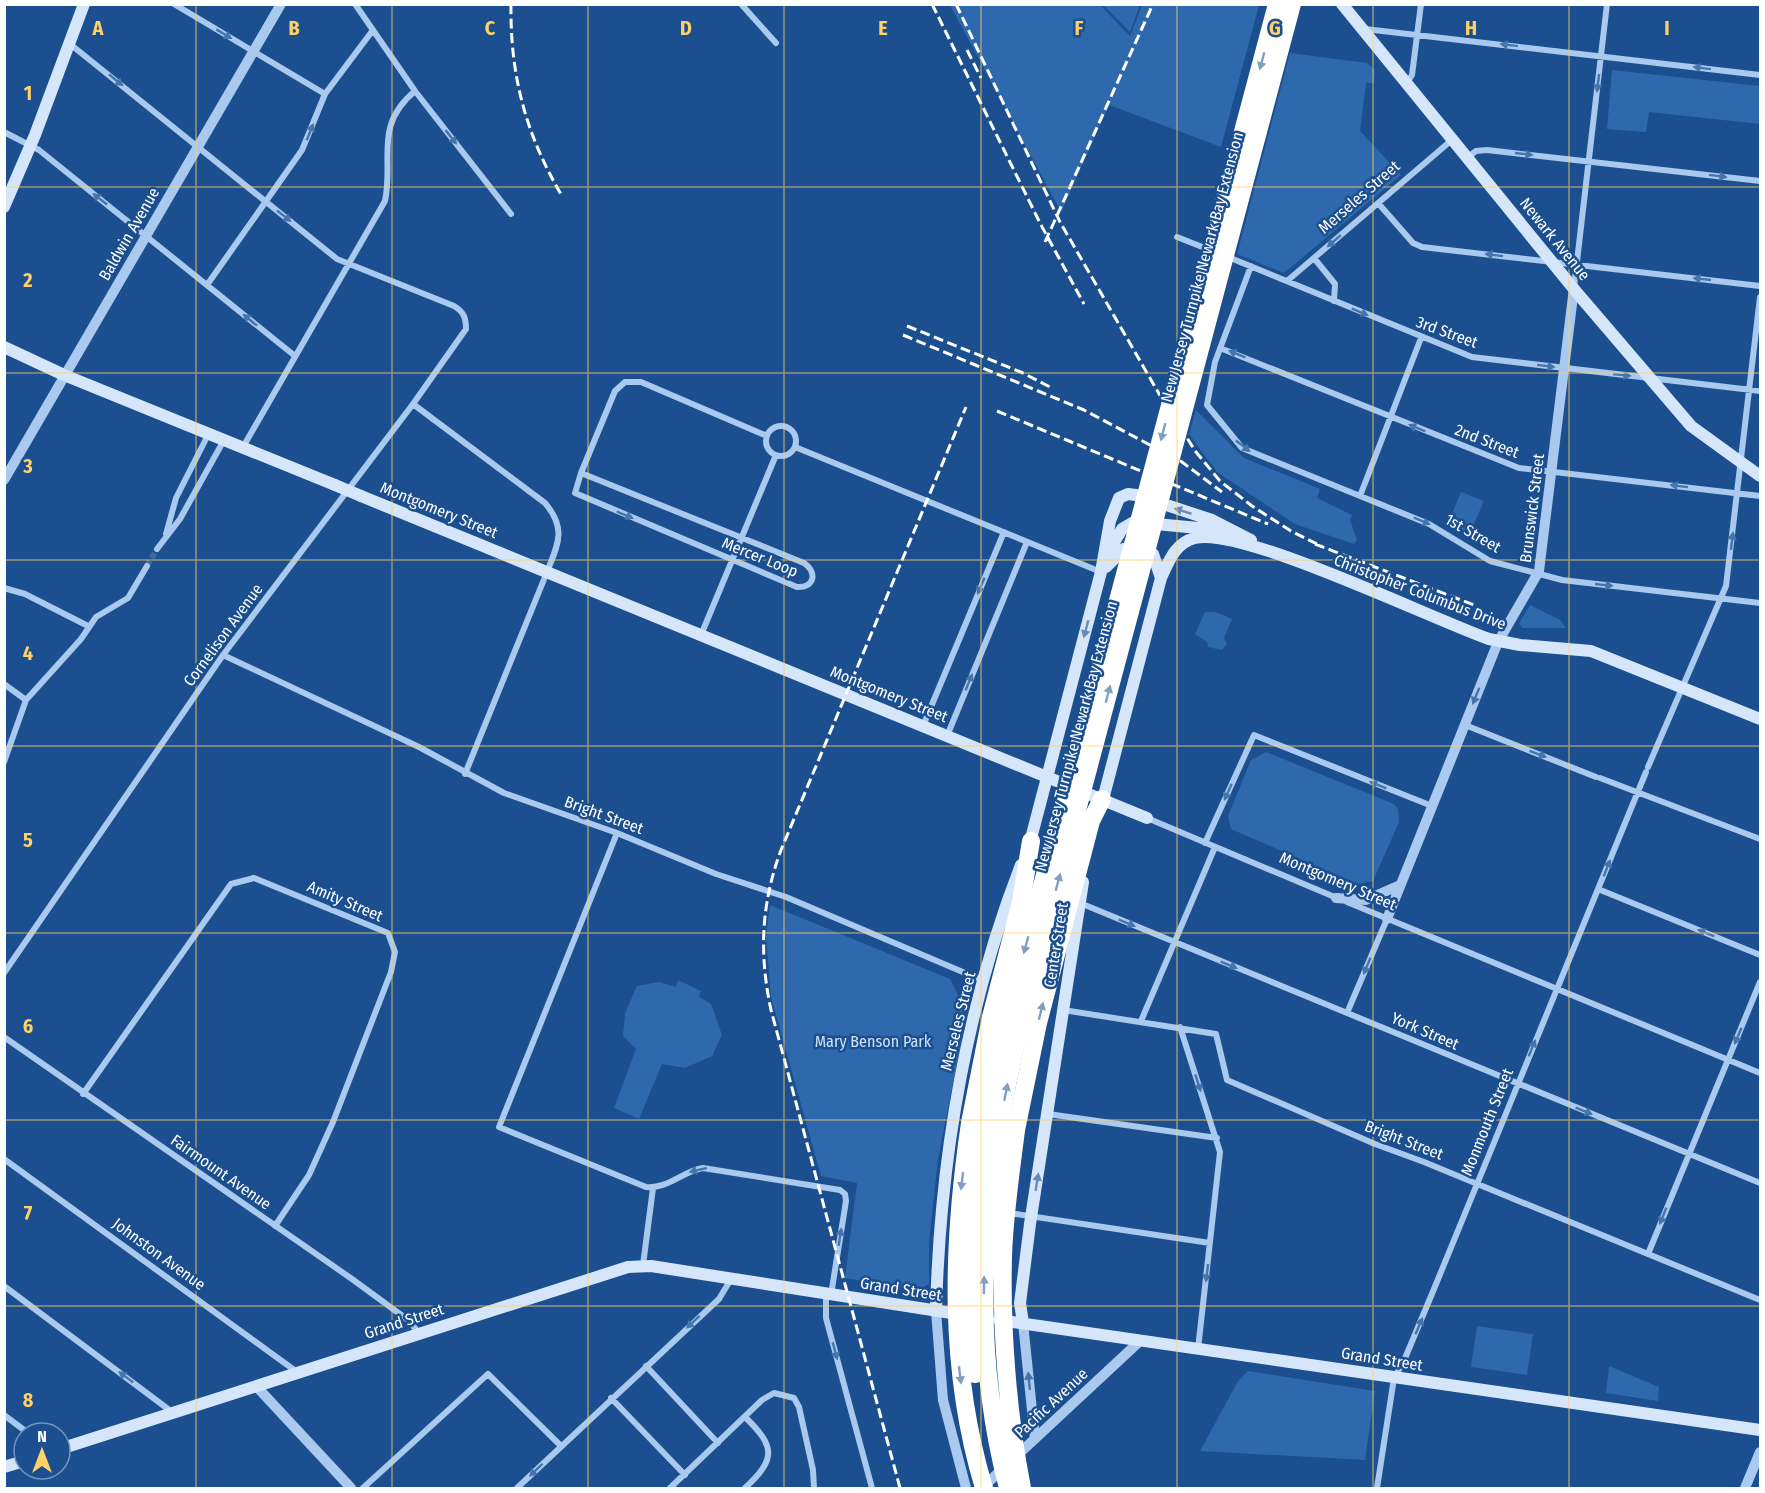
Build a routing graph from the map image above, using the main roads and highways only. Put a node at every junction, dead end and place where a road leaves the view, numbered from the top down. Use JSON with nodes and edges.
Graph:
{"nodes":[{"id":1,"x":84,"y":4,"type":"edge"},
{"id":2,"x":1277,"y":4,"type":"edge"},
{"id":3,"x":1292,"y":4,"type":"edge"},
{"id":4,"x":1342,"y":4,"type":"edge"},
{"id":5,"x":4,"y":207,"type":"edge"},
{"id":6,"x":4,"y":347,"type":"edge"},
{"id":7,"x":1761,"y":476,"type":"edge"},
{"id":8,"x":1255,"y":542,"type":"junction"},
{"id":9,"x":1273,"y":552,"type":"junction"},
{"id":10,"x":1101,"y":572,"type":"junction"},
{"id":11,"x":1161,"y":578,"type":"junction"},
{"id":12,"x":1761,"y":719,"type":"edge"},
{"id":13,"x":1047,"y":777,"type":"junction"},
{"id":14,"x":1102,"y":799,"type":"junction"},
{"id":15,"x":1147,"y":818,"type":"road end"},
{"id":16,"x":1031,"y":841,"type":"junction"},
{"id":17,"x":984,"y":981,"type":"junction"},
{"id":18,"x":994,"y":1003,"type":"junction"},
{"id":19,"x":936,"y":1311,"type":"junction"},
{"id":20,"x":1023,"y":1323,"type":"junction"},
{"id":21,"x":1761,"y":1430,"type":"edge"},
{"id":22,"x":72,"y":1445,"type":"edge"},
{"id":23,"x":983,"y":1488,"type":"edge"},
{"id":24,"x":996,"y":1488,"type":"edge"},
{"id":25,"x":1008,"y":1488,"type":"edge"},
{"id":26,"x":1022,"y":1488,"type":"edge"}],
"edges":[{"from":1,"to":5,"type":"main road"},
{"from":2,"to":24,"type":"highway","name":"New Jersey Turnpike Newark Bay Extension","one_way":true,"bridge":true},
{"from":25,"to":3,"type":"highway","name":"New Jersey Turnpike Newark Bay Extension","one_way":true,"bridge":true},
{"from":4,"to":7,"type":"main road","name":"Newark Avenue"},
{"from":6,"to":13,"type":"main road","name":"Montgomery Street","bridge":true},
{"from":8,"to":9,"type":"main road","name":"Christopher Columbus Drive"},
{"from":8,"to":10,"type":"main road","name":"Christopher Columbus Drive"},
{"from":8,"to":10,"type":"main road","name":"Christopher Columbus Drive","one_way":true},
{"from":9,"to":11,"type":"main road","name":"Christopher Columbus Drive"},
{"from":9,"to":12,"type":"main road","name":"Christopher Columbus Drive"},
{"from":10,"to":11,"type":"main road"},
{"from":10,"to":13,"type":"main road","name":"Merseles Street","one_way":true},
{"from":11,"to":14,"type":"main road","name":"Center Street"},
{"from":13,"to":14,"type":"main road","name":"Montgomery Street"},
{"from":13,"to":16,"type":"main road","name":"Merseles Street"},
{"from":14,"to":15,"type":"main road","name":"Montgomery Street"},
{"from":20,"to":14,"type":"main road","name":"Center Street","one_way":true},
{"from":26,"to":14,"type":"highway","one_way":true,"bridge":true},
{"from":16,"to":17,"type":"main road","name":"Merseles Street"},
{"from":16,"to":18,"type":"highway"},
{"from":17,"to":18,"type":"highway"},
{"from":17,"to":19,"type":"main road","name":"Merseles Street"},
{"from":18,"to":23,"type":"highway","one_way":true,"bridge":true},
{"from":19,"to":20,"type":"main road","name":"Grand Street"},
{"from":19,"to":22,"type":"main road","name":"Grand Street"},
{"from":20,"to":21,"type":"main road","name":"Grand Street"}]}
